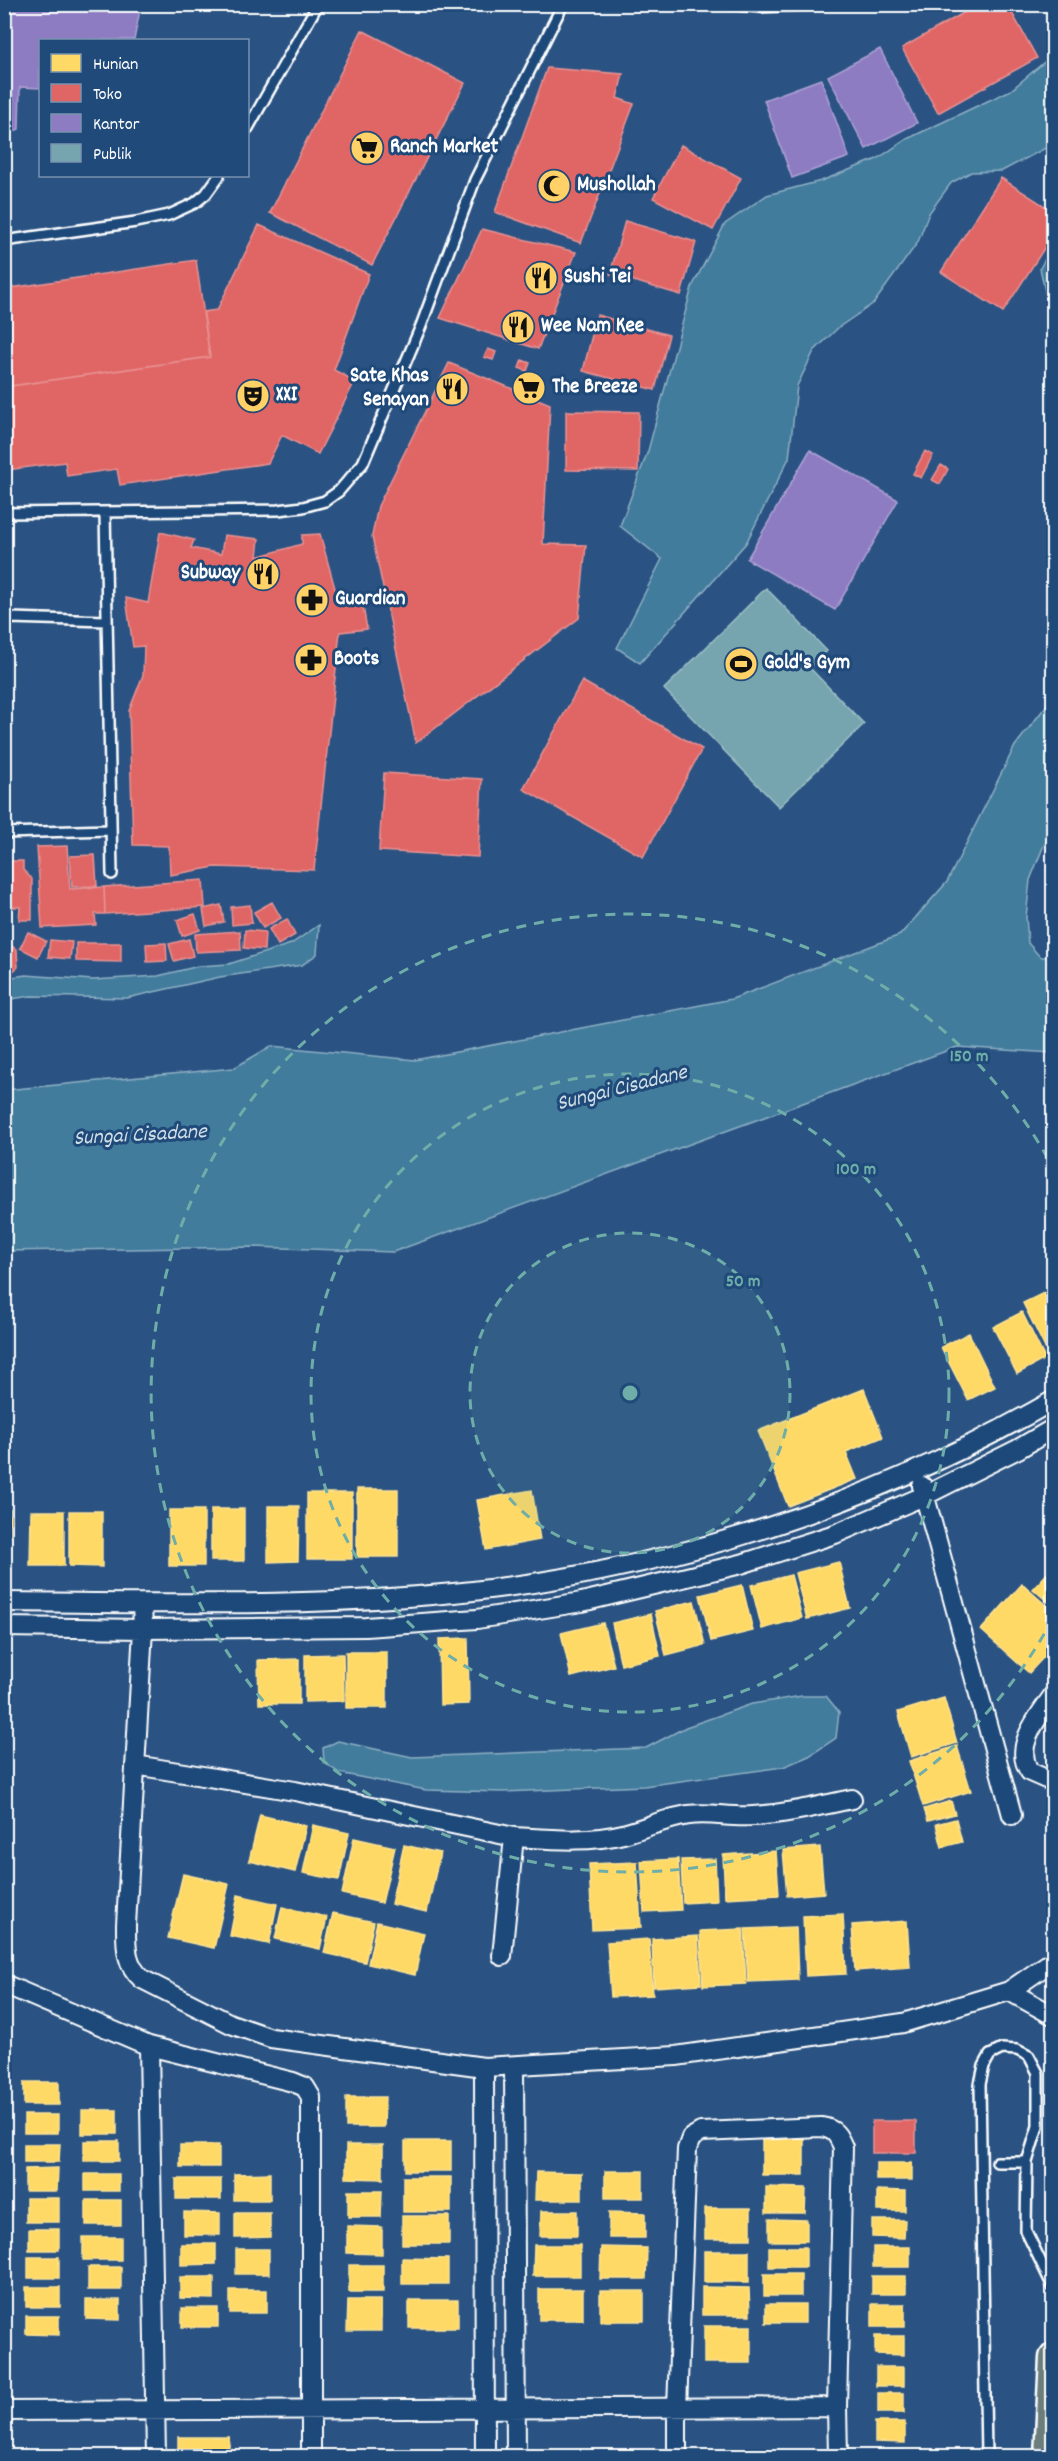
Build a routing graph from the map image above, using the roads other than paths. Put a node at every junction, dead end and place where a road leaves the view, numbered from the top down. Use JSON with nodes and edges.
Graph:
{"nodes":[{"id":1,"x":318,"y":4,"type":"edge"},
{"id":2,"x":563,"y":4,"type":"edge"},
{"id":3,"x":727,"y":4,"type":"edge"},
{"id":4,"x":822,"y":4,"type":"edge"},
{"id":5,"x":249,"y":126,"type":"edge"},
{"id":6,"x":218,"y":177,"type":"edge"},
{"id":7,"x":4,"y":241,"type":"edge"},
{"id":8,"x":105,"y":512,"type":"junction"},
{"id":9,"x":4,"y":513,"type":"edge"},
{"id":10,"x":4,"y":621,"type":"edge"},
{"id":11,"x":106,"y":621,"type":"junction"},
{"id":12,"x":110,"y":830,"type":"junction"},
{"id":13,"x":4,"y":833,"type":"edge"},
{"id":14,"x":112,"y":874,"type":"dead end"},
{"id":15,"x":1053,"y":1400,"type":"edge"},
{"id":16,"x":1036,"y":1410,"type":"junction"},
{"id":17,"x":1052,"y":1429,"type":"edge"},
{"id":18,"x":915,"y":1471,"type":"junction"},
{"id":19,"x":926,"y":1495,"type":"junction"},
{"id":20,"x":625,"y":1566,"type":"junction"},
{"id":21,"x":628,"y":1592,"type":"junction"},
{"id":22,"x":4,"y":1602,"type":"edge"},
{"id":23,"x":305,"y":1603,"type":"junction"},
{"id":24,"x":142,"y":1604,"type":"junction"},
{"id":25,"x":4,"y":1628,"type":"edge"},
{"id":26,"x":306,"y":1628,"type":"junction"},
{"id":27,"x":143,"y":1629,"type":"junction"},
{"id":28,"x":1053,"y":1694,"type":"edge"},
{"id":29,"x":135,"y":1765,"type":"junction"},
{"id":30,"x":1053,"y":1778,"type":"edge"},
{"id":31,"x":852,"y":1799,"type":"dead end"},
{"id":32,"x":1012,"y":1815,"type":"dead end"},
{"id":33,"x":513,"y":1837,"type":"junction"},
{"id":34,"x":502,"y":1956,"type":"dead end"},
{"id":35,"x":1053,"y":1960,"type":"edge"},
{"id":36,"x":4,"y":1984,"type":"edge"},
{"id":37,"x":1009,"y":1990,"type":"junction"},
{"id":38,"x":1053,"y":2016,"type":"edge"},
{"id":39,"x":149,"y":2046,"type":"junction"},
{"id":40,"x":514,"y":2066,"type":"junction"},
{"id":41,"x":484,"y":2067,"type":"junction"},
{"id":42,"x":998,"y":2162,"type":"dead end"},
{"id":43,"x":1028,"y":2162,"type":"junction"},
{"id":44,"x":1053,"y":2289,"type":"edge"},
{"id":45,"x":1053,"y":2358,"type":"edge"},
{"id":46,"x":837,"y":2407,"type":"junction"},
{"id":47,"x":516,"y":2408,"type":"junction"},
{"id":48,"x":677,"y":2408,"type":"junction"},
{"id":49,"x":310,"y":2409,"type":"junction"},
{"id":50,"x":157,"y":2410,"type":"junction"},
{"id":51,"x":484,"y":2410,"type":"junction"},
{"id":52,"x":4,"y":2411,"type":"edge"},
{"id":53,"x":156,"y":2457,"type":"edge"},
{"id":54,"x":311,"y":2457,"type":"edge"},
{"id":55,"x":485,"y":2457,"type":"edge"},
{"id":56,"x":516,"y":2457,"type":"edge"},
{"id":57,"x":677,"y":2457,"type":"edge"},
{"id":58,"x":838,"y":2457,"type":"edge"},
{"id":59,"x":986,"y":2457,"type":"edge"},
{"id":60,"x":1049,"y":2457,"type":"edge"}],
"edges":[{"from":1,"to":5,"type":"lane"},
{"from":2,"to":8,"type":"lane"},
{"from":3,"to":4,"type":"lane"},
{"from":6,"to":7,"type":"lane"},
{"from":8,"to":9,"type":"lane"},
{"from":8,"to":11,"type":"lane"},
{"from":10,"to":11,"type":"lane"},
{"from":11,"to":12,"type":"lane"},
{"from":12,"to":13,"type":"lane"},
{"from":12,"to":14,"type":"lane"},
{"from":15,"to":16,"type":"street"},
{"from":16,"to":17,"type":"street"},
{"from":16,"to":18,"type":"street"},
{"from":17,"to":19,"type":"street"},
{"from":18,"to":19,"type":"street"},
{"from":18,"to":20,"type":"street"},
{"from":19,"to":21,"type":"street"},
{"from":19,"to":32,"type":"street"},
{"from":20,"to":21,"type":"street"},
{"from":20,"to":23,"type":"street"},
{"from":21,"to":26,"type":"street"},
{"from":22,"to":24,"type":"street"},
{"from":23,"to":24,"type":"street"},
{"from":23,"to":26,"type":"street"},
{"from":24,"to":27,"type":"street"},
{"from":25,"to":27,"type":"street"},
{"from":26,"to":27,"type":"street"},
{"from":27,"to":29,"type":"street"},
{"from":28,"to":30,"type":"street"},
{"from":29,"to":33,"type":"street"},
{"from":29,"to":41,"type":"street"},
{"from":31,"to":33,"type":"street"},
{"from":33,"to":34,"type":"street"},
{"from":35,"to":37,"type":"street"},
{"from":36,"to":39,"type":"street"},
{"from":37,"to":38,"type":"street"},
{"from":37,"to":40,"type":"street"},
{"from":39,"to":49,"type":"street"},
{"from":39,"to":50,"type":"street"},
{"from":40,"to":41,"type":"street"},
{"from":40,"to":47,"type":"street"},
{"from":41,"to":51,"type":"street"},
{"from":42,"to":43,"type":"lane"},
{"from":43,"to":44,"type":"lane"},
{"from":43,"to":59,"type":"lane"},
{"from":45,"to":60,"type":"main road"},
{"from":46,"to":48,"type":"street"},
{"from":46,"to":48,"type":"street"},
{"from":46,"to":58,"type":"street"},
{"from":47,"to":48,"type":"street"},
{"from":47,"to":51,"type":"street"},
{"from":47,"to":56,"type":"street"},
{"from":48,"to":57,"type":"street"},
{"from":49,"to":50,"type":"street"},
{"from":49,"to":51,"type":"street"},
{"from":49,"to":54,"type":"street"},
{"from":50,"to":52,"type":"street"},
{"from":50,"to":53,"type":"street"},
{"from":51,"to":55,"type":"street"}]}
